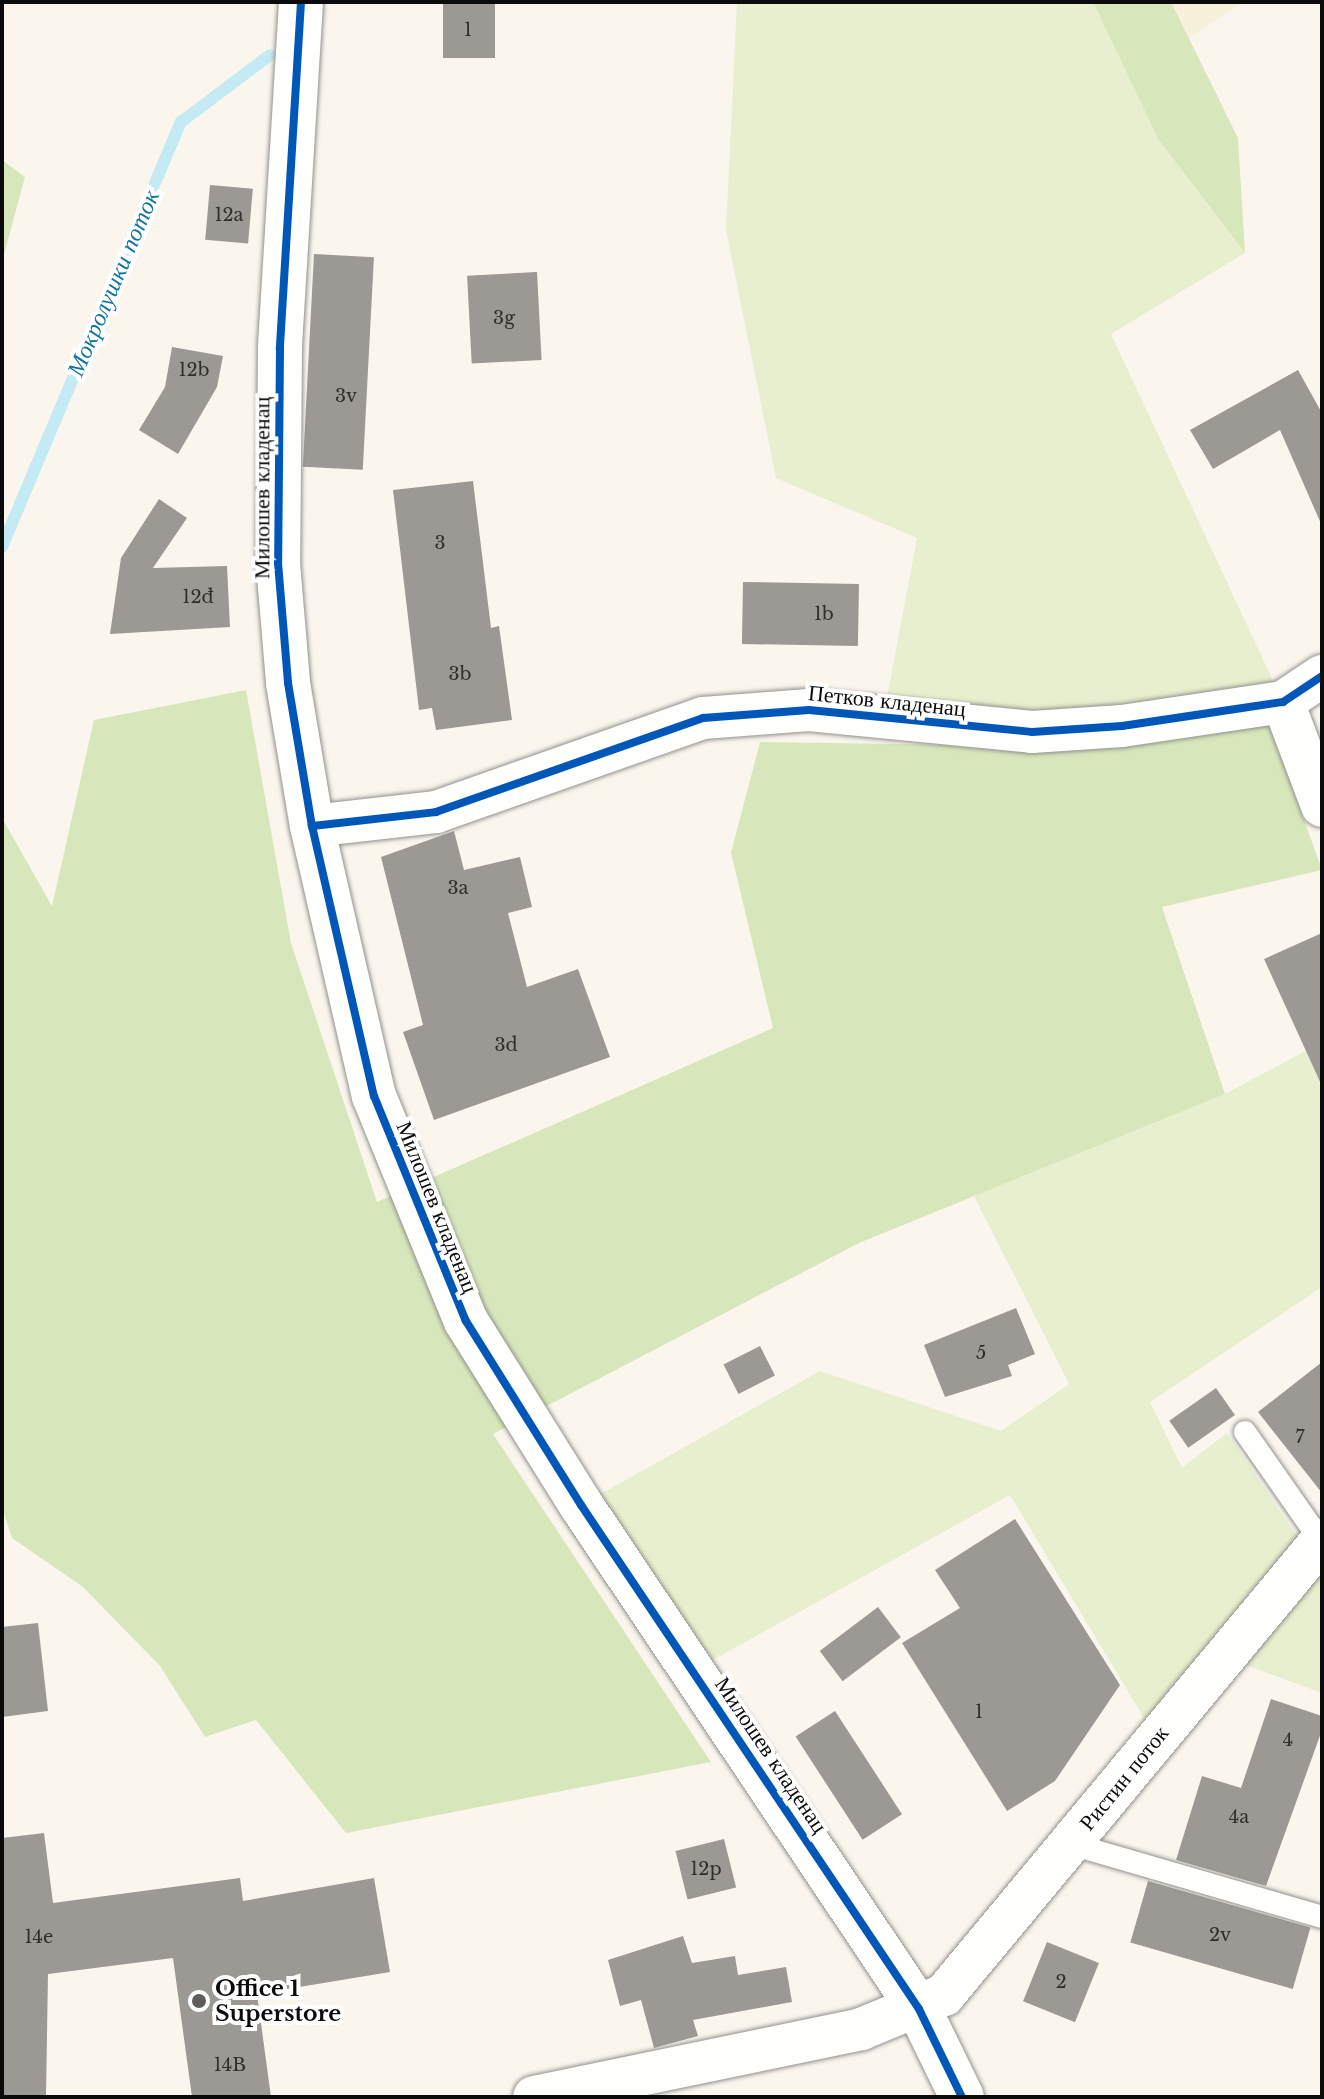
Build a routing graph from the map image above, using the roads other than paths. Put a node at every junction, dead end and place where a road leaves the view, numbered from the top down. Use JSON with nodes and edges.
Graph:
{"nodes":[{"id":1,"x":301,"y":2,"type":"edge"},
{"id":2,"x":1322,"y":676,"type":"edge"},
{"id":3,"x":1283,"y":702,"type":"junction"},
{"id":4,"x":1322,"y":806,"type":"edge"},
{"id":5,"x":312,"y":826,"type":"junction"},
{"id":6,"x":1245,"y":1432,"type":"dead end"},
{"id":7,"x":1318,"y":1548,"type":"edge"},
{"id":8,"x":1071,"y":1844,"type":"junction"},
{"id":9,"x":1322,"y":1917,"type":"edge"},
{"id":10,"x":919,"y":2009,"type":"junction"},
{"id":11,"x":534,"y":2097,"type":"edge"},
{"id":12,"x":962,"y":2097,"type":"edge"}],
"edges":[{"from":1,"to":5,"type":"street","name":"Милошев кладенац"},
{"from":2,"to":3,"type":"street","name":"Петков кладенац"},
{"from":3,"to":4,"type":"street"},
{"from":3,"to":5,"type":"street","name":"Петков кладенац"},
{"from":5,"to":10,"type":"street","name":"Милошев кладенац"},
{"from":6,"to":7,"type":"lane"},
{"from":7,"to":8,"type":"street","name":"Ристин поток"},
{"from":8,"to":9,"type":"lane"},
{"from":8,"to":10,"type":"street","name":"Ристин поток"},
{"from":10,"to":11,"type":"street"},
{"from":10,"to":12,"type":"street","name":"Милошев кладенац"}]}
